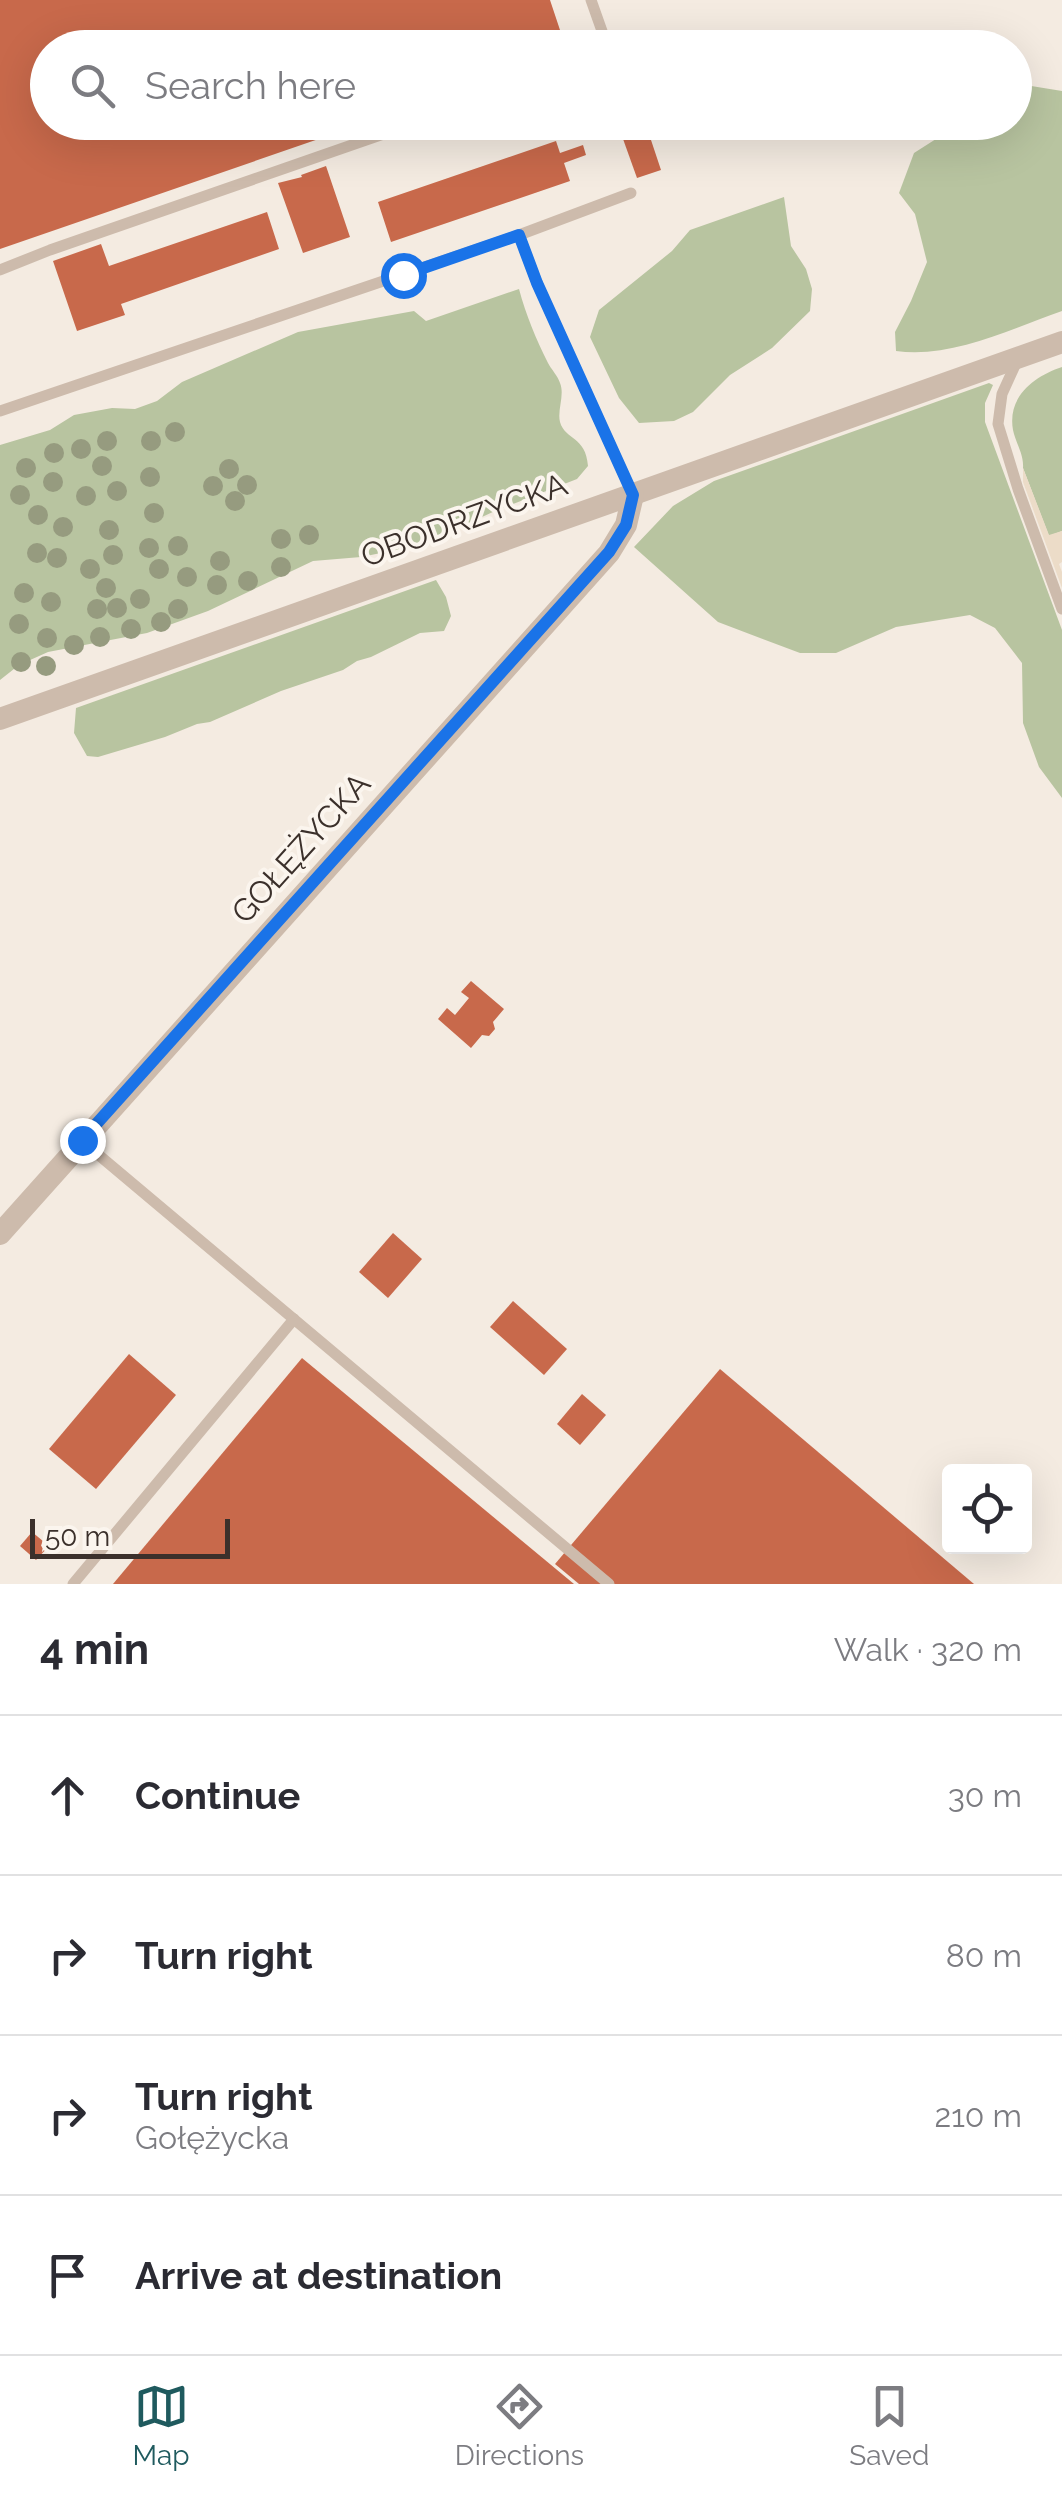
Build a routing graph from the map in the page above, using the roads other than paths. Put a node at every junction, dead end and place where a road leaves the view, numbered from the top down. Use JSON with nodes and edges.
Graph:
{"nodes":[{"id":1,"x":591,"y":0,"type":"edge"},
{"id":2,"x":602,"y":30,"type":"edge"},
{"id":3,"x":366,"y":140,"type":"edge"},
{"id":4,"x":631,"y":193,"type":"dead end"},
{"id":5,"x":519,"y":235,"type":"junction"},
{"id":6,"x":0,"y":270,"type":"edge"},
{"id":7,"x":1062,"y":342,"type":"edge"},
{"id":8,"x":1019,"y":357,"type":"junction"},
{"id":9,"x":0,"y":411,"type":"edge"},
{"id":10,"x":633,"y":495,"type":"junction"},
{"id":11,"x":1062,"y":609,"type":"edge"},
{"id":12,"x":0,"y":719,"type":"edge"},
{"id":13,"x":82,"y":1140,"type":"junction"},
{"id":14,"x":0,"y":1234,"type":"edge"},
{"id":15,"x":294,"y":1319,"type":"junction"},
{"id":16,"x":73,"y":1584,"type":"edge"},
{"id":17,"x":608,"y":1584,"type":"edge"}],
"edges":[{"from":1,"to":2,"type":"lane"},
{"from":3,"to":6,"type":"lane"},
{"from":4,"to":5,"type":"lane"},
{"from":5,"to":9,"type":"lane"},
{"from":5,"to":10,"type":"lane"},
{"from":7,"to":8,"type":"street","name":"OBODRZYCKA"},
{"from":8,"to":10,"type":"street","name":"OBODRZYCKA"},
{"from":8,"to":11,"type":"lane"},
{"from":10,"to":12,"type":"street","name":"OBODRZYCKA"},
{"from":10,"to":13,"type":"street","name":"GOŁĘŻYCKA"},
{"from":13,"to":14,"type":"street","name":"GOŁĘŻYCKA"},
{"from":13,"to":15,"type":"lane"},
{"from":15,"to":16,"type":"lane"},
{"from":15,"to":17,"type":"lane"}]}
